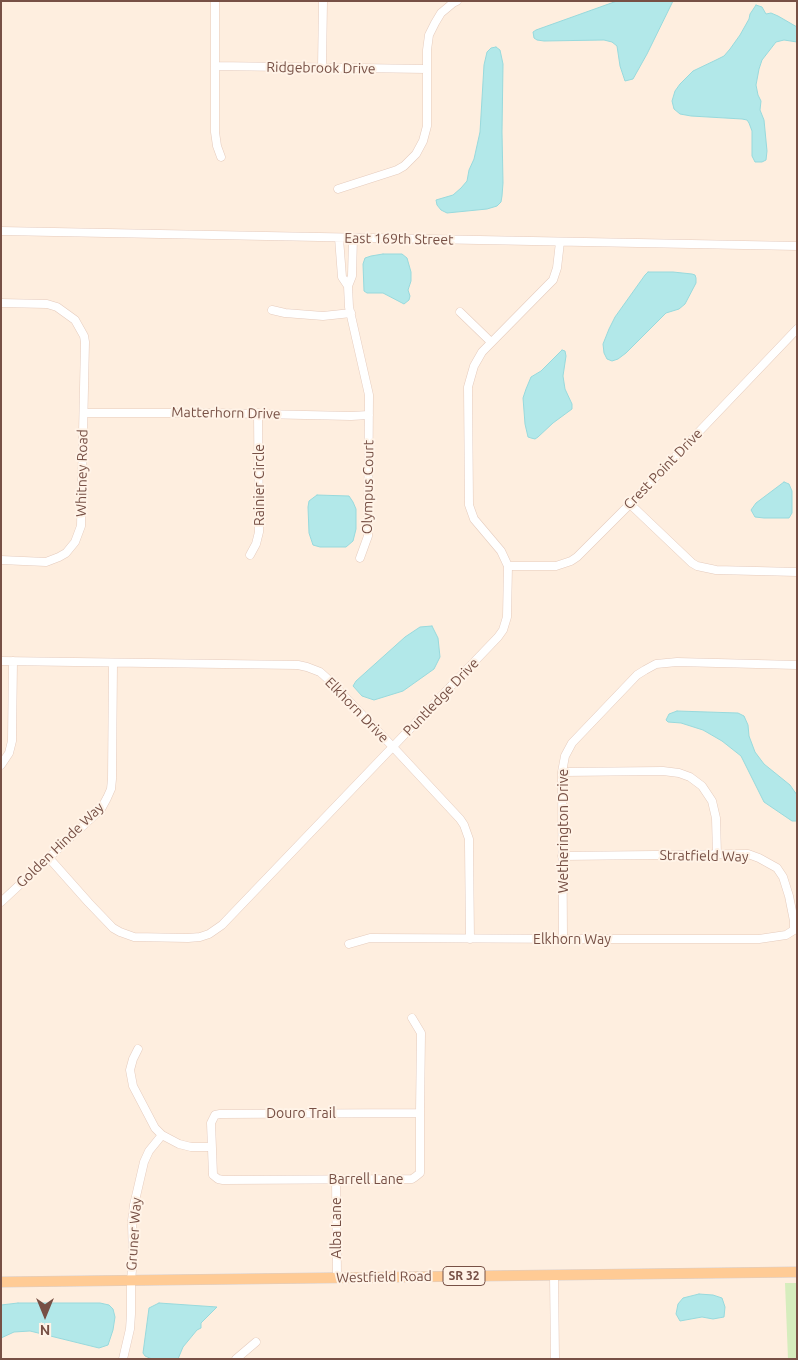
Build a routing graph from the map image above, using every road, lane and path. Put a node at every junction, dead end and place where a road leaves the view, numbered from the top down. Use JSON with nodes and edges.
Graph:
{"nodes":[{"id":1,"x":215,"y":1,"type":"edge"},
{"id":2,"x":322,"y":1,"type":"edge"},
{"id":3,"x":457,"y":1,"type":"edge"},
{"id":4,"x":215,"y":66,"type":"junction"},
{"id":5,"x":322,"y":68,"type":"junction"},
{"id":6,"x":427,"y":69,"type":"junction"},
{"id":7,"x":221,"y":157,"type":"dead end"},
{"id":8,"x":338,"y":189,"type":"dead end"},
{"id":9,"x":1,"y":231,"type":"edge"},
{"id":10,"x":338,"y":238,"type":"junction"},
{"id":11,"x":353,"y":238,"type":"junction"},
{"id":12,"x":560,"y":242,"type":"junction"},
{"id":13,"x":797,"y":246,"type":"edge"},
{"id":14,"x":348,"y":286,"type":"junction"},
{"id":15,"x":1,"y":303,"type":"edge"},
{"id":16,"x":272,"y":310,"type":"dead end"},
{"id":17,"x":460,"y":312,"type":"dead end"},
{"id":18,"x":351,"y":313,"type":"junction"},
{"id":19,"x":797,"y":329,"type":"edge"},
{"id":20,"x":492,"y":342,"type":"junction"},
{"id":21,"x":84,"y":413,"type":"junction"},
{"id":22,"x":258,"y":413,"type":"junction"},
{"id":23,"x":369,"y":415,"type":"junction"},
{"id":24,"x":630,"y":504,"type":"junction"},
{"id":25,"x":250,"y":556,"type":"dead end"},
{"id":26,"x":360,"y":558,"type":"dead end"},
{"id":27,"x":1,"y":560,"type":"edge"},
{"id":28,"x":508,"y":566,"type":"junction"},
{"id":29,"x":797,"y":572,"type":"edge"},
{"id":30,"x":1,"y":661,"type":"edge"},
{"id":31,"x":13,"y":661,"type":"junction"},
{"id":32,"x":113,"y":663,"type":"junction"},
{"id":33,"x":797,"y":665,"type":"edge"},
{"id":34,"x":393,"y":747,"type":"junction"},
{"id":35,"x":1,"y":765,"type":"edge"},
{"id":36,"x":562,"y":772,"type":"junction"},
{"id":37,"x":717,"y":855,"type":"junction"},
{"id":38,"x":562,"y":856,"type":"junction"},
{"id":39,"x":49,"y":858,"type":"junction"},
{"id":40,"x":1,"y":902,"type":"edge"},
{"id":41,"x":794,"y":930,"type":"joint"},
{"id":42,"x":470,"y":939,"type":"junction"},
{"id":43,"x":563,"y":939,"type":"junction"},
{"id":44,"x":349,"y":944,"type":"dead end"},
{"id":45,"x":412,"y":1018,"type":"dead end"},
{"id":46,"x":138,"y":1050,"type":"dead end"},
{"id":47,"x":420,"y":1113,"type":"junction"},
{"id":48,"x":162,"y":1134,"type":"junction"},
{"id":49,"x":211,"y":1147,"type":"junction"},
{"id":50,"x":336,"y":1178,"type":"junction"},
{"id":51,"x":797,"y":1272,"type":"edge"},
{"id":52,"x":554,"y":1275,"type":"junction"},
{"id":53,"x":336,"y":1278,"type":"junction"},
{"id":54,"x":131,"y":1280,"type":"junction"},
{"id":55,"x":1,"y":1282,"type":"edge"},
{"id":56,"x":256,"y":1342,"type":"dead end"},
{"id":57,"x":123,"y":1359,"type":"edge"},
{"id":58,"x":236,"y":1359,"type":"edge"},
{"id":59,"x":555,"y":1359,"type":"edge"}],
"edges":[{"from":1,"to":4,"type":"street"},
{"from":2,"to":5,"type":"street"},
{"from":3,"to":6,"type":"street"},
{"from":4,"to":5,"type":"street","name":"Ridgebrook Drive"},
{"from":4,"to":7,"type":"street"},
{"from":5,"to":6,"type":"street","name":"Ridgebrook Drive"},
{"from":6,"to":8,"type":"street"},
{"from":9,"to":10,"type":"street","name":"East 169th Street"},
{"from":10,"to":11,"type":"street","name":"East 169th Street"},
{"from":10,"to":14,"type":"street"},
{"from":11,"to":12,"type":"street","name":"East 169th Street"},
{"from":11,"to":14,"type":"street"},
{"from":12,"to":13,"type":"street","name":"East 169th Street"},
{"from":12,"to":20,"type":"street","name":"Puntledge Drive"},
{"from":14,"to":18,"type":"street","name":"Olympus Court"},
{"from":15,"to":21,"type":"street","name":"Whitney Road"},
{"from":16,"to":18,"type":"street"},
{"from":17,"to":20,"type":"street"},
{"from":18,"to":23,"type":"street","name":"Olympus Court"},
{"from":19,"to":24,"type":"street","name":"Crest Point Drive"},
{"from":20,"to":28,"type":"street","name":"Puntledge Drive"},
{"from":21,"to":22,"type":"street","name":"Matterhorn Drive"},
{"from":21,"to":27,"type":"street","name":"Whitney Road"},
{"from":22,"to":23,"type":"street","name":"Matterhorn Drive"},
{"from":22,"to":25,"type":"street","name":"Rainier Circle"},
{"from":23,"to":26,"type":"street","name":"Olympus Court"},
{"from":24,"to":28,"type":"street","name":"Crest Point Drive"},
{"from":24,"to":29,"type":"street"},
{"from":28,"to":34,"type":"street","name":"Puntledge Drive"},
{"from":30,"to":31,"type":"street","name":"Elkhorn Drive"},
{"from":31,"to":32,"type":"street","name":"Elkhorn Drive"},
{"from":31,"to":35,"type":"street"},
{"from":32,"to":34,"type":"street","name":"Elkhorn Drive"},
{"from":32,"to":39,"type":"street","name":"Golden Hinde Way"},
{"from":33,"to":36,"type":"street","name":"Wetherington Drive"},
{"from":34,"to":39,"type":"street","name":"Puntledge Drive"},
{"from":34,"to":42,"type":"street","name":"Elkhorn Drive"},
{"from":36,"to":37,"type":"street"},
{"from":36,"to":38,"type":"street","name":"Wetherington Drive"},
{"from":37,"to":38,"type":"street","name":"Stratfield Way"},
{"from":37,"to":41,"type":"street","name":"Stratfield Way"},
{"from":38,"to":43,"type":"street","name":"Wetherington Drive"},
{"from":39,"to":40,"type":"street","name":"Golden Hinde Way"},
{"from":41,"to":43,"type":"street","name":"Elkhorn Way"},
{"from":42,"to":43,"type":"street","name":"Elkhorn Way"},
{"from":42,"to":44,"type":"street","name":"Elkhorn Way"},
{"from":45,"to":47,"type":"street","name":"Barrell Lane"},
{"from":46,"to":48,"type":"street"},
{"from":47,"to":49,"type":"street","name":"Douro Trail"},
{"from":47,"to":50,"type":"street","name":"Barrell Lane"},
{"from":48,"to":49,"type":"street"},
{"from":48,"to":54,"type":"street","name":"Gruner Way"},
{"from":49,"to":50,"type":"street","name":"Barrell Lane"},
{"from":50,"to":53,"type":"street","name":"Alba Lane"},
{"from":51,"to":52,"type":"main road","name":"Westfield Road","number":"SR 32"},
{"from":52,"to":53,"type":"main road","name":"Westfield Road","number":"SR 32"},
{"from":52,"to":59,"type":"street"},
{"from":53,"to":54,"type":"main road","name":"Westfield Road","number":"SR 32"},
{"from":54,"to":55,"type":"main road","name":"Westfield Road","number":"SR 32"},
{"from":54,"to":57,"type":"street","name":"Gruner Way"},
{"from":56,"to":58,"type":"street"}]}
